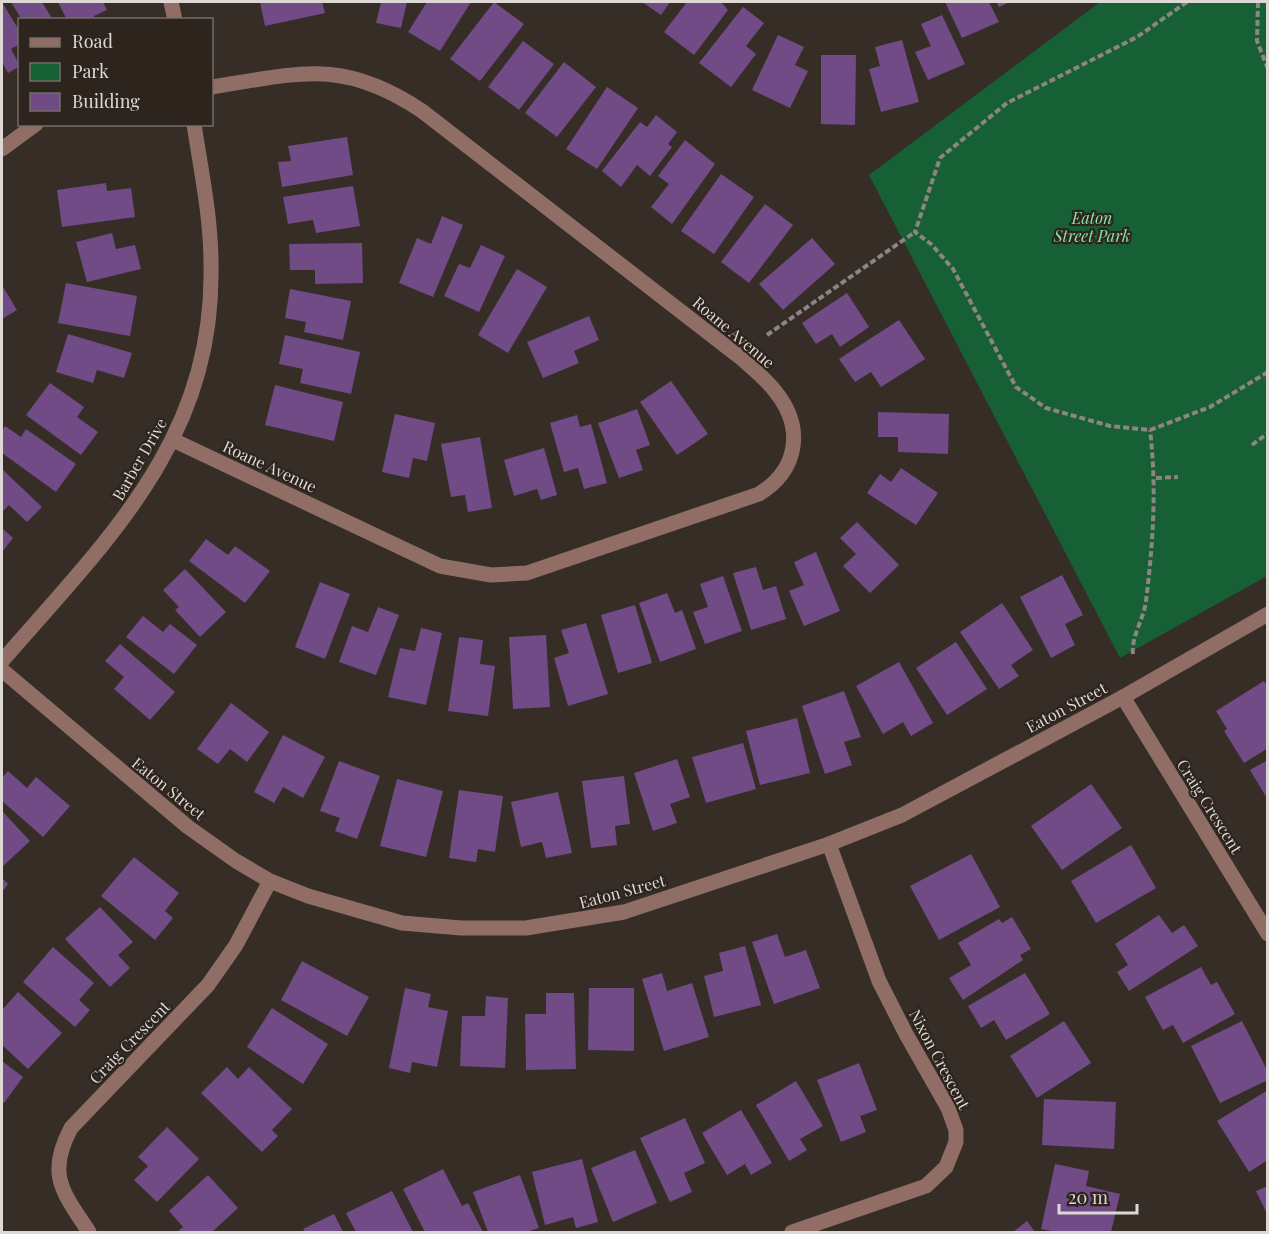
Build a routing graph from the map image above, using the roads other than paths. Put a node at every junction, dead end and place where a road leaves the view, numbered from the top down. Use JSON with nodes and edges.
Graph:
{"nodes":[{"id":1,"x":171,"y":2,"type":"edge"},
{"id":2,"x":175,"y":18,"type":"edge"},
{"id":3,"x":213,"y":87,"type":"edge"},
{"id":4,"x":33,"y":126,"type":"edge"},
{"id":5,"x":194,"y":126,"type":"edge"},
{"id":6,"x":2,"y":149,"type":"edge"},
{"id":7,"x":174,"y":440,"type":"junction"},
{"id":8,"x":1268,"y":614,"type":"edge"},
{"id":9,"x":2,"y":661,"type":"edge"},
{"id":10,"x":2,"y":670,"type":"edge"},
{"id":11,"x":1123,"y":697,"type":"junction"},
{"id":12,"x":829,"y":844,"type":"junction"},
{"id":13,"x":270,"y":881,"type":"junction"},
{"id":14,"x":1268,"y":934,"type":"edge"},
{"id":15,"x":88,"y":1233,"type":"edge"},
{"id":16,"x":792,"y":1233,"type":"edge"}],
"edges":[{"from":1,"to":2,"type":"street"},
{"from":3,"to":7,"type":"street","name":"Roane Avenue"},
{"from":4,"to":6,"type":"street"},
{"from":5,"to":7,"type":"street","name":"Barber Drive"},
{"from":7,"to":9,"type":"street","name":"Barber Drive"},
{"from":8,"to":11,"type":"street","name":"Eaton Street"},
{"from":10,"to":13,"type":"street","name":"Eaton Street"},
{"from":11,"to":12,"type":"street","name":"Eaton Street"},
{"from":11,"to":14,"type":"street","name":"Craig Crescent"},
{"from":12,"to":13,"type":"street","name":"Eaton Street"},
{"from":12,"to":16,"type":"street","name":"Nixon Crescent"},
{"from":13,"to":15,"type":"street","name":"Craig Crescent"}]}
